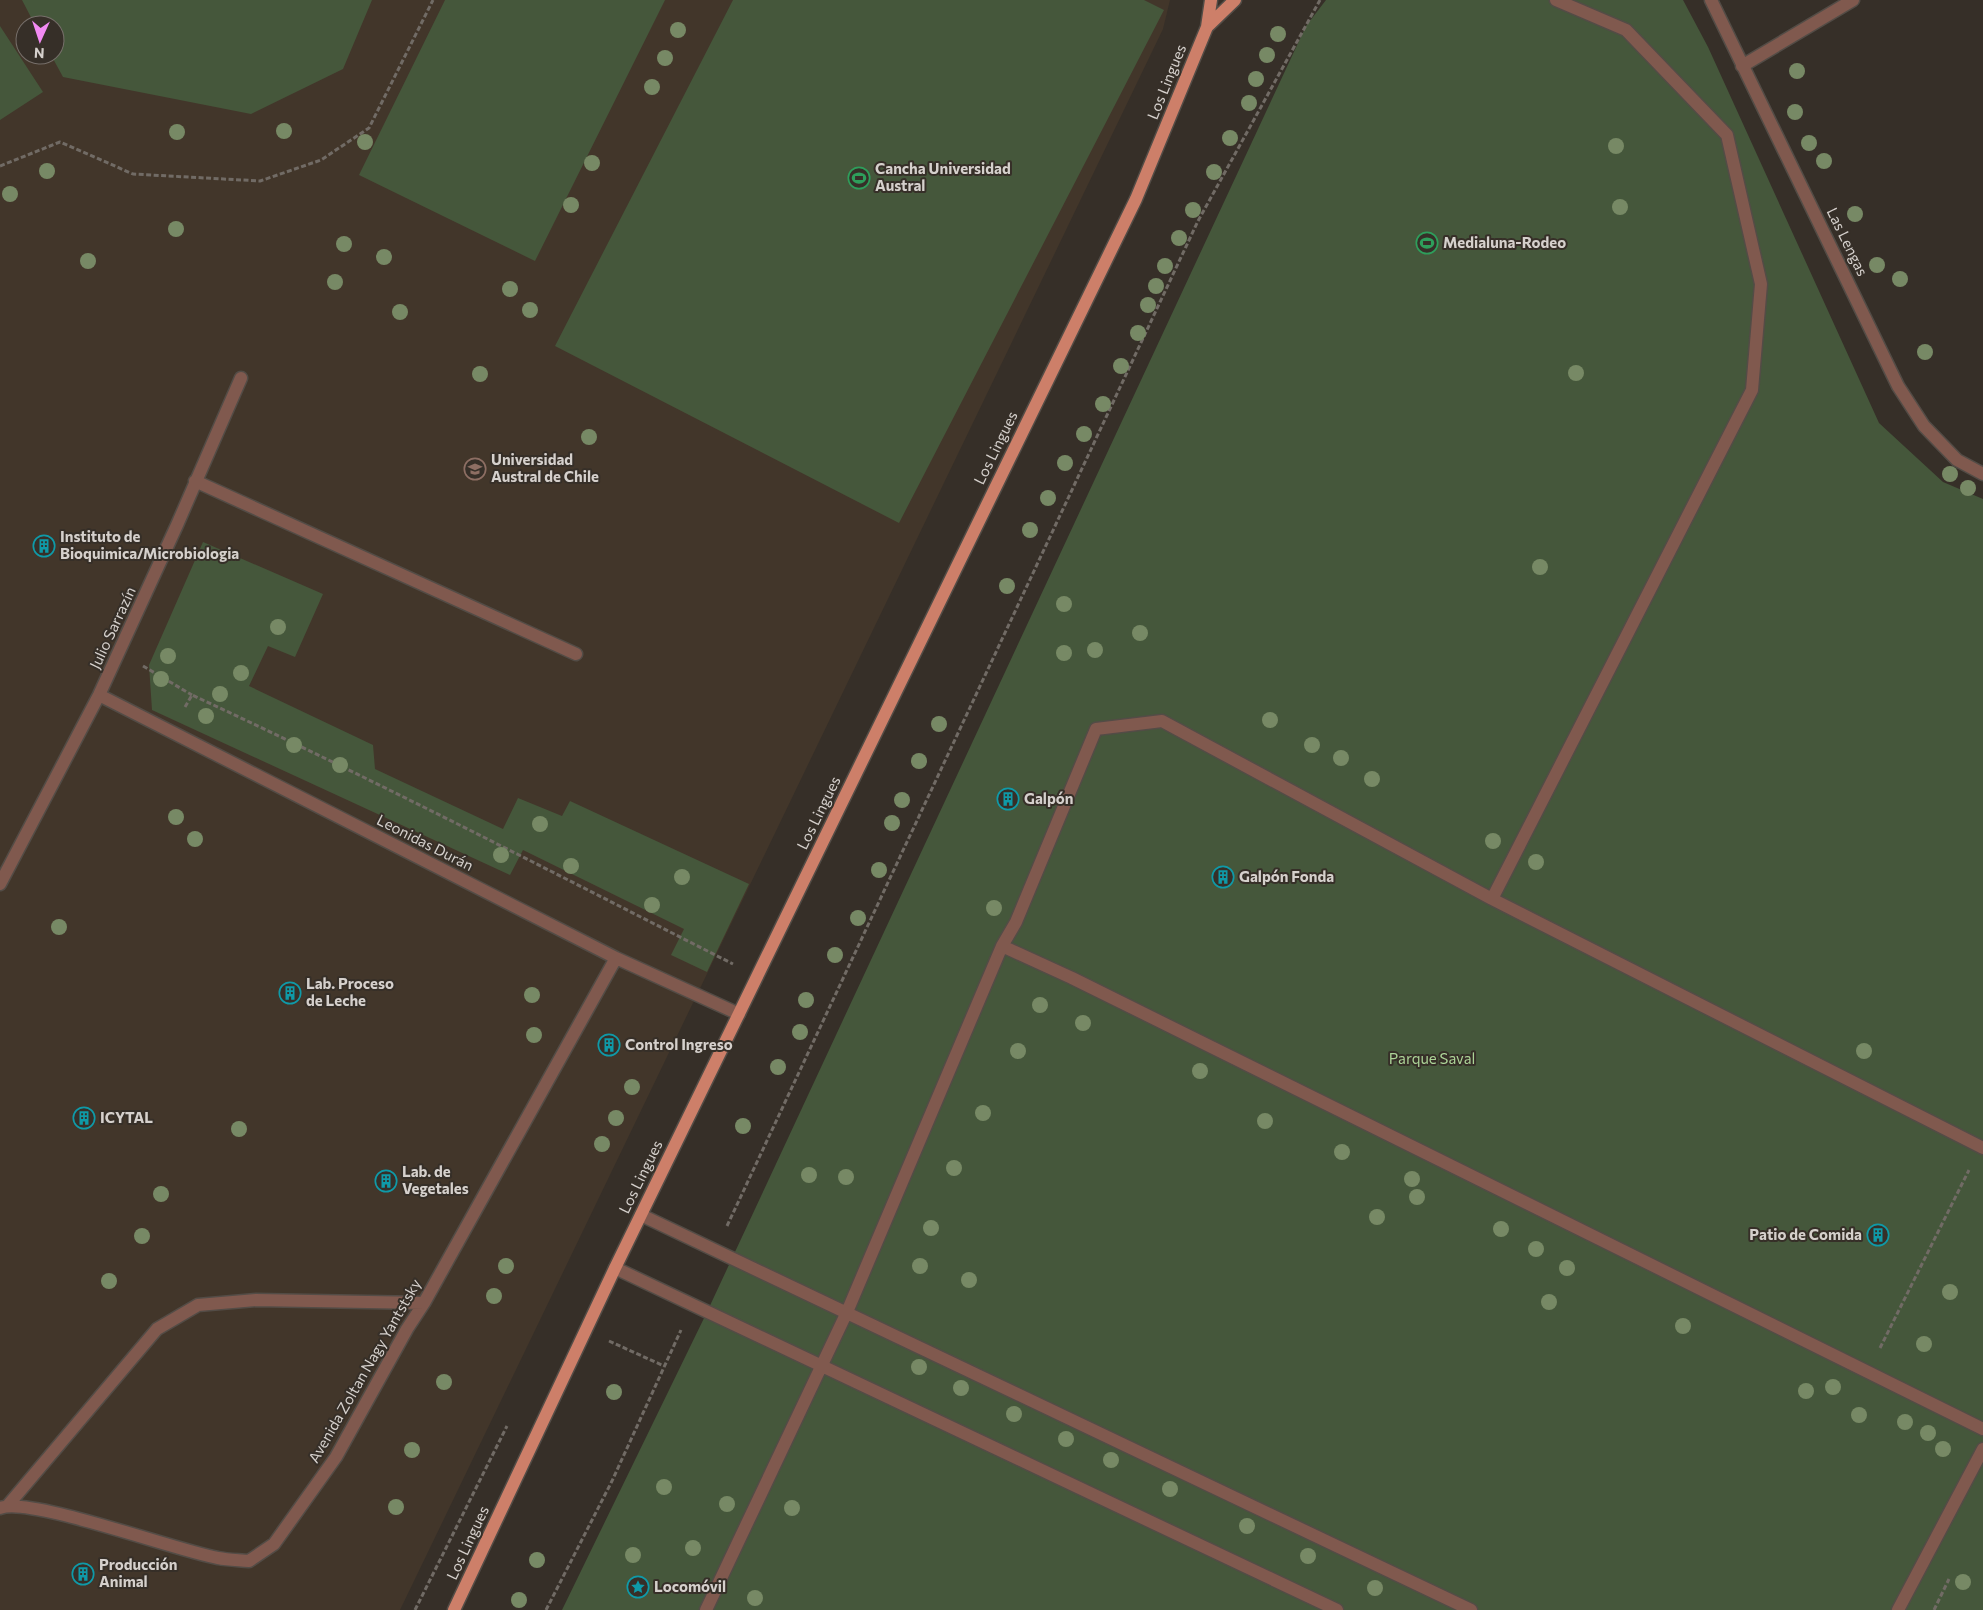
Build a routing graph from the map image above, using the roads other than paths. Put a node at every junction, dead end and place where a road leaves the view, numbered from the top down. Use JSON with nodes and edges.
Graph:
{"nodes":[{"id":1,"x":1211,"y":0,"type":"edge"},
{"id":2,"x":1236,"y":0,"type":"edge"},
{"id":3,"x":1556,"y":0,"type":"edge"},
{"id":4,"x":1711,"y":0,"type":"edge"},
{"id":5,"x":1854,"y":0,"type":"edge"},
{"id":6,"x":1207,"y":27,"type":"junction"},
{"id":7,"x":1742,"y":66,"type":"junction"},
{"id":8,"x":241,"y":378,"type":"dead end"},
{"id":9,"x":1983,"y":474,"type":"edge"},
{"id":10,"x":195,"y":481,"type":"junction"},
{"id":11,"x":576,"y":654,"type":"dead end"},
{"id":12,"x":99,"y":695,"type":"junction"},
{"id":13,"x":0,"y":884,"type":"edge"},
{"id":14,"x":1492,"y":899,"type":"junction"},
{"id":15,"x":1002,"y":946,"type":"junction"},
{"id":16,"x":616,"y":958,"type":"junction"},
{"id":17,"x":739,"y":1014,"type":"junction"},
{"id":18,"x":1981,"y":1148,"type":"edge"},
{"id":19,"x":641,"y":1214,"type":"junction"},
{"id":20,"x":615,"y":1268,"type":"junction"},
{"id":21,"x":424,"y":1303,"type":"junction"},
{"id":22,"x":847,"y":1312,"type":"junction"},
{"id":23,"x":822,"y":1365,"type":"junction"},
{"id":24,"x":1983,"y":1429,"type":"edge"},
{"id":25,"x":1983,"y":1449,"type":"edge"},
{"id":26,"x":4,"y":1506,"type":"edge"},
{"id":27,"x":454,"y":1610,"type":"edge"},
{"id":28,"x":706,"y":1610,"type":"edge"},
{"id":29,"x":1337,"y":1610,"type":"edge"},
{"id":30,"x":1471,"y":1610,"type":"edge"},
{"id":31,"x":1898,"y":1610,"type":"edge"}],
"edges":[{"from":1,"to":6,"type":"main road","name":"Los Lingues"},
{"from":2,"to":6,"type":"main road","name":"Los Lingues"},
{"from":3,"to":14,"type":"street"},
{"from":4,"to":7,"type":"street","name":"Las Lengas"},
{"from":5,"to":7,"type":"street"},
{"from":6,"to":17,"type":"main road","name":"Los Lingues"},
{"from":7,"to":9,"type":"street","name":"Las Lengas"},
{"from":8,"to":10,"type":"street","name":"Julio Sarrazín"},
{"from":10,"to":11,"type":"street"},
{"from":10,"to":12,"type":"street","name":"Julio Sarrazín"},
{"from":12,"to":13,"type":"street","name":"Julio Sarrazín"},
{"from":12,"to":16,"type":"street","name":"Leonidas Durán"},
{"from":14,"to":15,"type":"street"},
{"from":14,"to":18,"type":"street"},
{"from":15,"to":22,"type":"street"},
{"from":15,"to":24,"type":"street"},
{"from":16,"to":17,"type":"street","name":"Leonidas Durán"},
{"from":16,"to":21,"type":"street","name":"Avenida Zoltan Nagy Yantstsky"},
{"from":17,"to":19,"type":"main road","name":"Los Lingues"},
{"from":19,"to":20,"type":"main road","name":"Los Lingues"},
{"from":19,"to":22,"type":"street"},
{"from":20,"to":23,"type":"street"},
{"from":20,"to":27,"type":"main road","name":"Los Lingues"},
{"from":21,"to":26,"type":"street"},
{"from":21,"to":26,"type":"street","name":"Avenida Zoltan Nagy Yantstsky"},
{"from":22,"to":23,"type":"street"},
{"from":22,"to":30,"type":"street"},
{"from":23,"to":28,"type":"street"},
{"from":23,"to":29,"type":"street"},
{"from":25,"to":31,"type":"street"}]}
